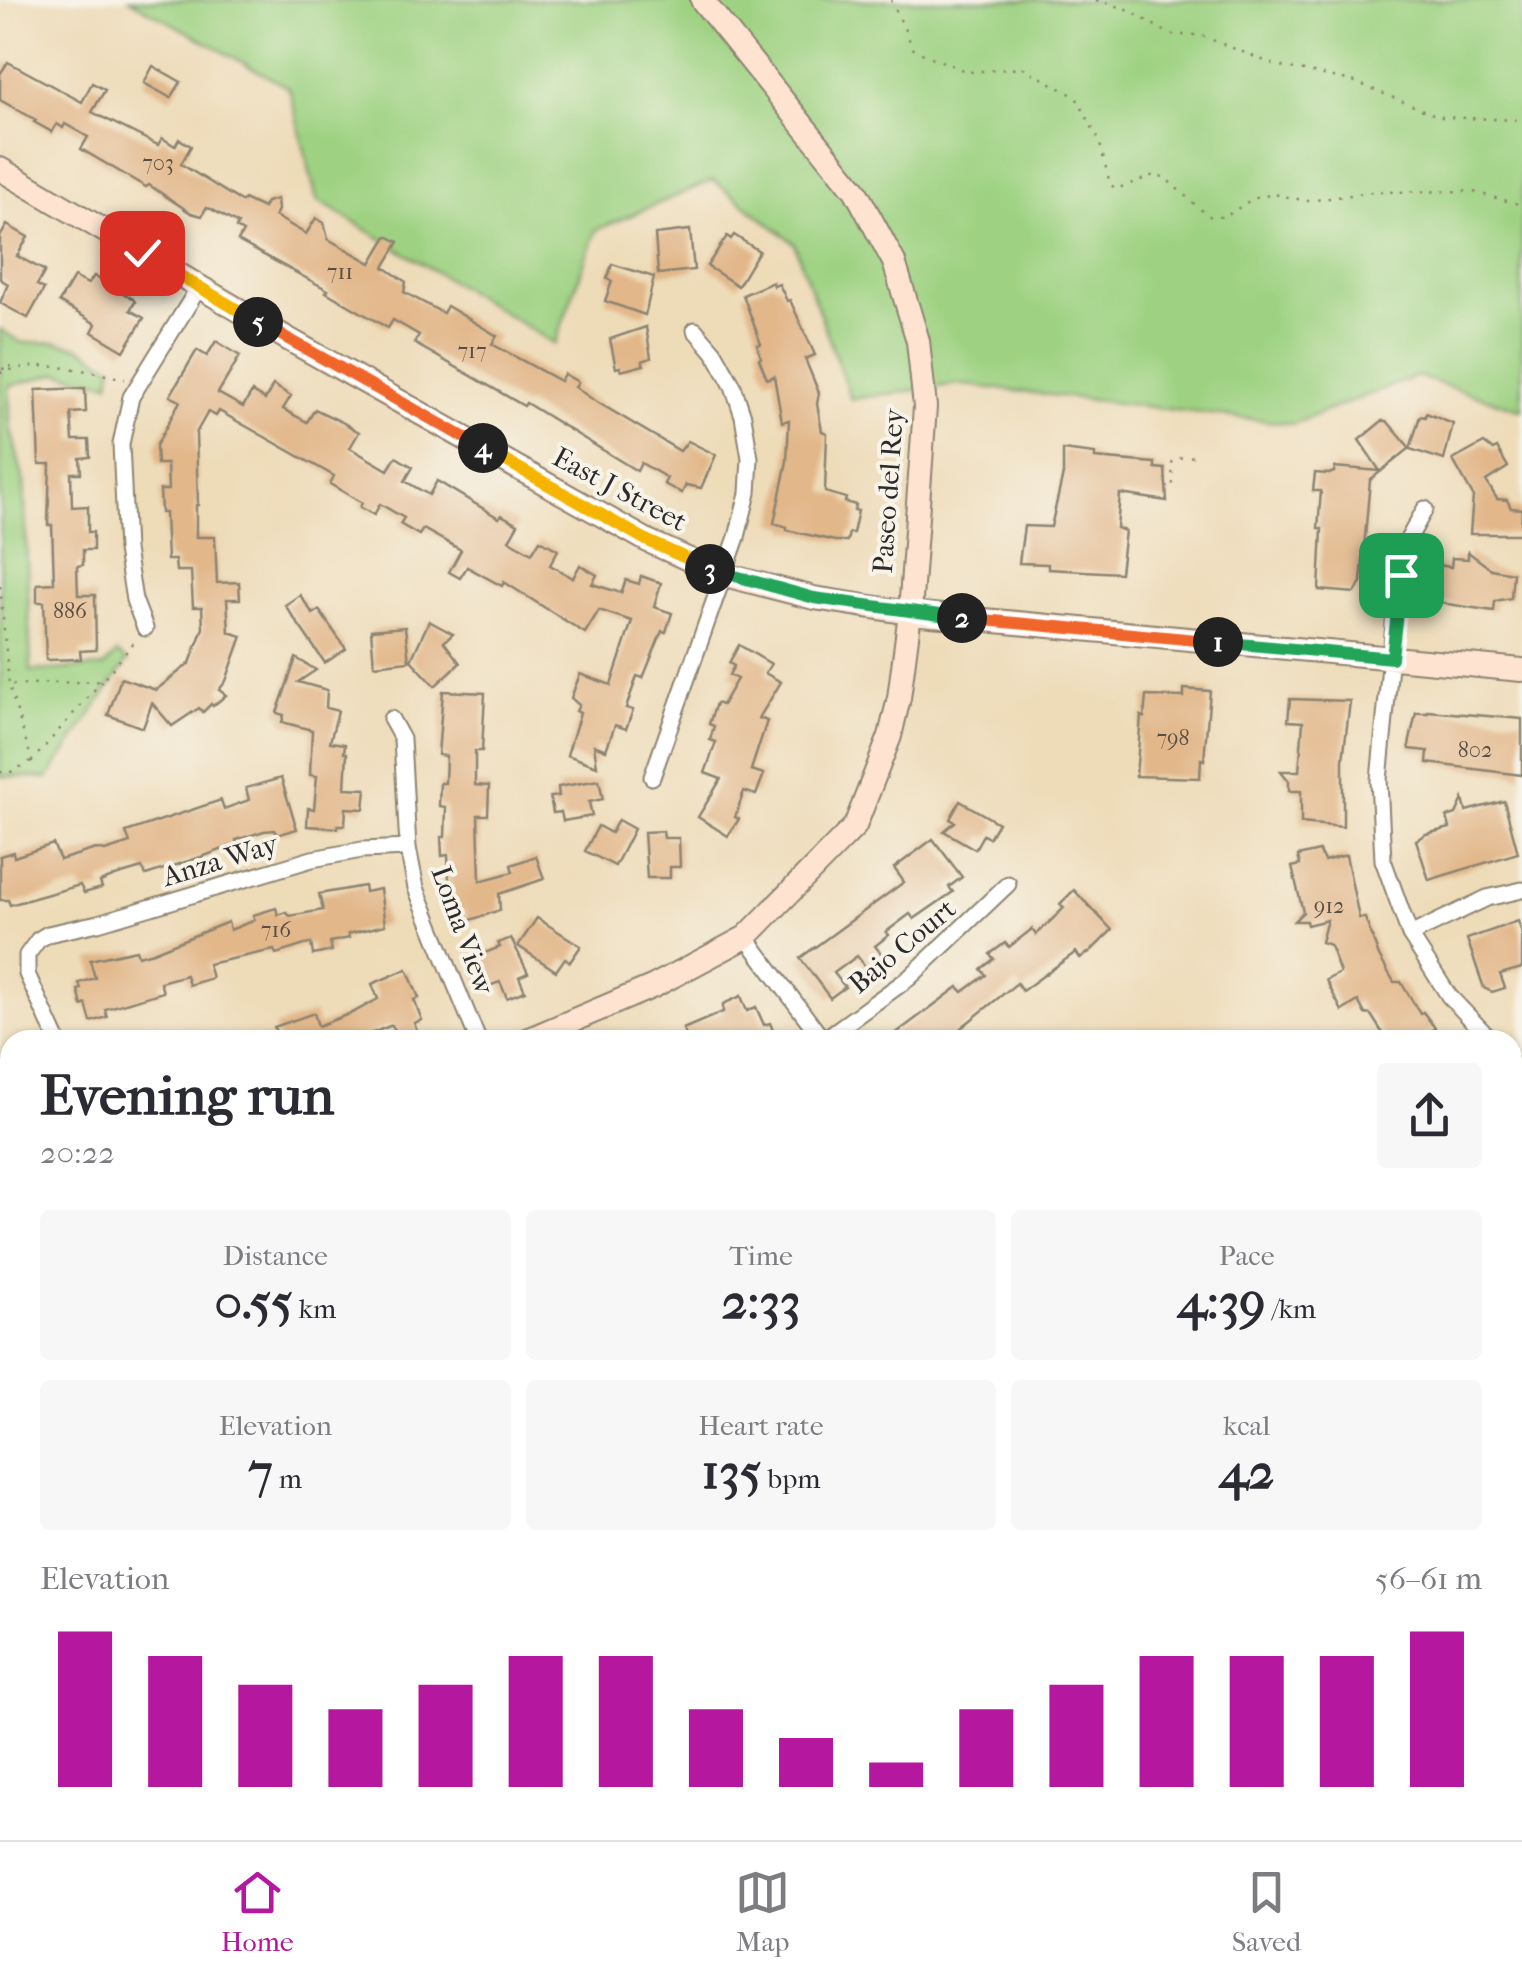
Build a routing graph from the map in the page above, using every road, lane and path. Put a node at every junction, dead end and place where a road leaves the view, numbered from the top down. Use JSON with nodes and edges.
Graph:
{"nodes":[{"id":1,"x":702,"y":0,"type":"edge"},
{"id":2,"x":891,"y":0,"type":"edge"},
{"id":3,"x":1096,"y":0,"type":"edge"},
{"id":4,"x":1522,"y":120,"type":"edge"},
{"id":5,"x":0,"y":170,"type":"edge"},
{"id":6,"x":1522,"y":205,"type":"edge"},
{"id":7,"x":199,"y":287,"type":"junction"},
{"id":8,"x":695,"y":330,"type":"dead end"},
{"id":9,"x":2,"y":372,"type":"edge"},
{"id":10,"x":141,"y":383,"type":"junction"},
{"id":11,"x":1198,"y":456,"type":"dead end"},
{"id":12,"x":1166,"y":487,"type":"dead end"},
{"id":13,"x":1425,"y":510,"type":"dead end"},
{"id":14,"x":721,"y":574,"type":"junction"},
{"id":15,"x":0,"y":586,"type":"edge"},
{"id":16,"x":910,"y":613,"type":"junction"},
{"id":17,"x":146,"y":628,"type":"joint"},
{"id":18,"x":1392,"y":658,"type":"junction"},
{"id":19,"x":1522,"y":670,"type":"edge"},
{"id":20,"x":102,"y":681,"type":"junction"},
{"id":21,"x":9,"y":686,"type":"junction"},
{"id":22,"x":390,"y":719,"type":"dead end"},
{"id":23,"x":32,"y":760,"type":"junction"},
{"id":24,"x":0,"y":772,"type":"edge"},
{"id":25,"x":652,"y":777,"type":"dead end"},
{"id":26,"x":408,"y":848,"type":"junction"},
{"id":27,"x":1008,"y":884,"type":"dead end"},
{"id":28,"x":1522,"y":890,"type":"edge"},
{"id":29,"x":1410,"y":935,"type":"junction"},
{"id":30,"x":746,"y":937,"type":"junction"},
{"id":31,"x":52,"y":1030,"type":"edge"},
{"id":32,"x":474,"y":1030,"type":"edge"},
{"id":33,"x":551,"y":1030,"type":"edge"},
{"id":34,"x":816,"y":1030,"type":"edge"},
{"id":35,"x":837,"y":1030,"type":"edge"},
{"id":36,"x":1481,"y":1030,"type":"edge"}],
"edges":[{"from":1,"to":16,"type":"street","name":"Paseo del Rey"},
{"from":2,"to":6,"type":"path"},
{"from":3,"to":4,"type":"path"},
{"from":5,"to":7,"type":"street","name":"East J Street"},
{"from":7,"to":10,"type":"street"},
{"from":7,"to":14,"type":"street","name":"East J Street"},
{"from":8,"to":14,"type":"street"},
{"from":9,"to":10,"type":"path"},
{"from":10,"to":17,"type":"street"},
{"from":11,"to":12,"type":"path"},
{"from":13,"to":18,"type":"street"},
{"from":14,"to":16,"type":"street","name":"East J Street"},
{"from":14,"to":25,"type":"street"},
{"from":15,"to":21,"type":"path"},
{"from":16,"to":18,"type":"street","name":"East J Street"},
{"from":16,"to":30,"type":"street","name":"Paseo del Rey"},
{"from":17,"to":20,"type":"path"},
{"from":18,"to":19,"type":"street","name":"East J Street"},
{"from":18,"to":29,"type":"street"},
{"from":20,"to":21,"type":"path"},
{"from":20,"to":23,"type":"path"},
{"from":21,"to":23,"type":"path"},
{"from":22,"to":26,"type":"street","name":"Loma View"},
{"from":23,"to":24,"type":"path"},
{"from":26,"to":31,"type":"street","name":"Anza Way"},
{"from":26,"to":32,"type":"street","name":"Loma View"},
{"from":27,"to":35,"type":"street","name":"Bajo Court"},
{"from":28,"to":29,"type":"street"},
{"from":29,"to":36,"type":"street"},
{"from":30,"to":33,"type":"street","name":"Paseo del Rey"},
{"from":30,"to":34,"type":"street"}]}
